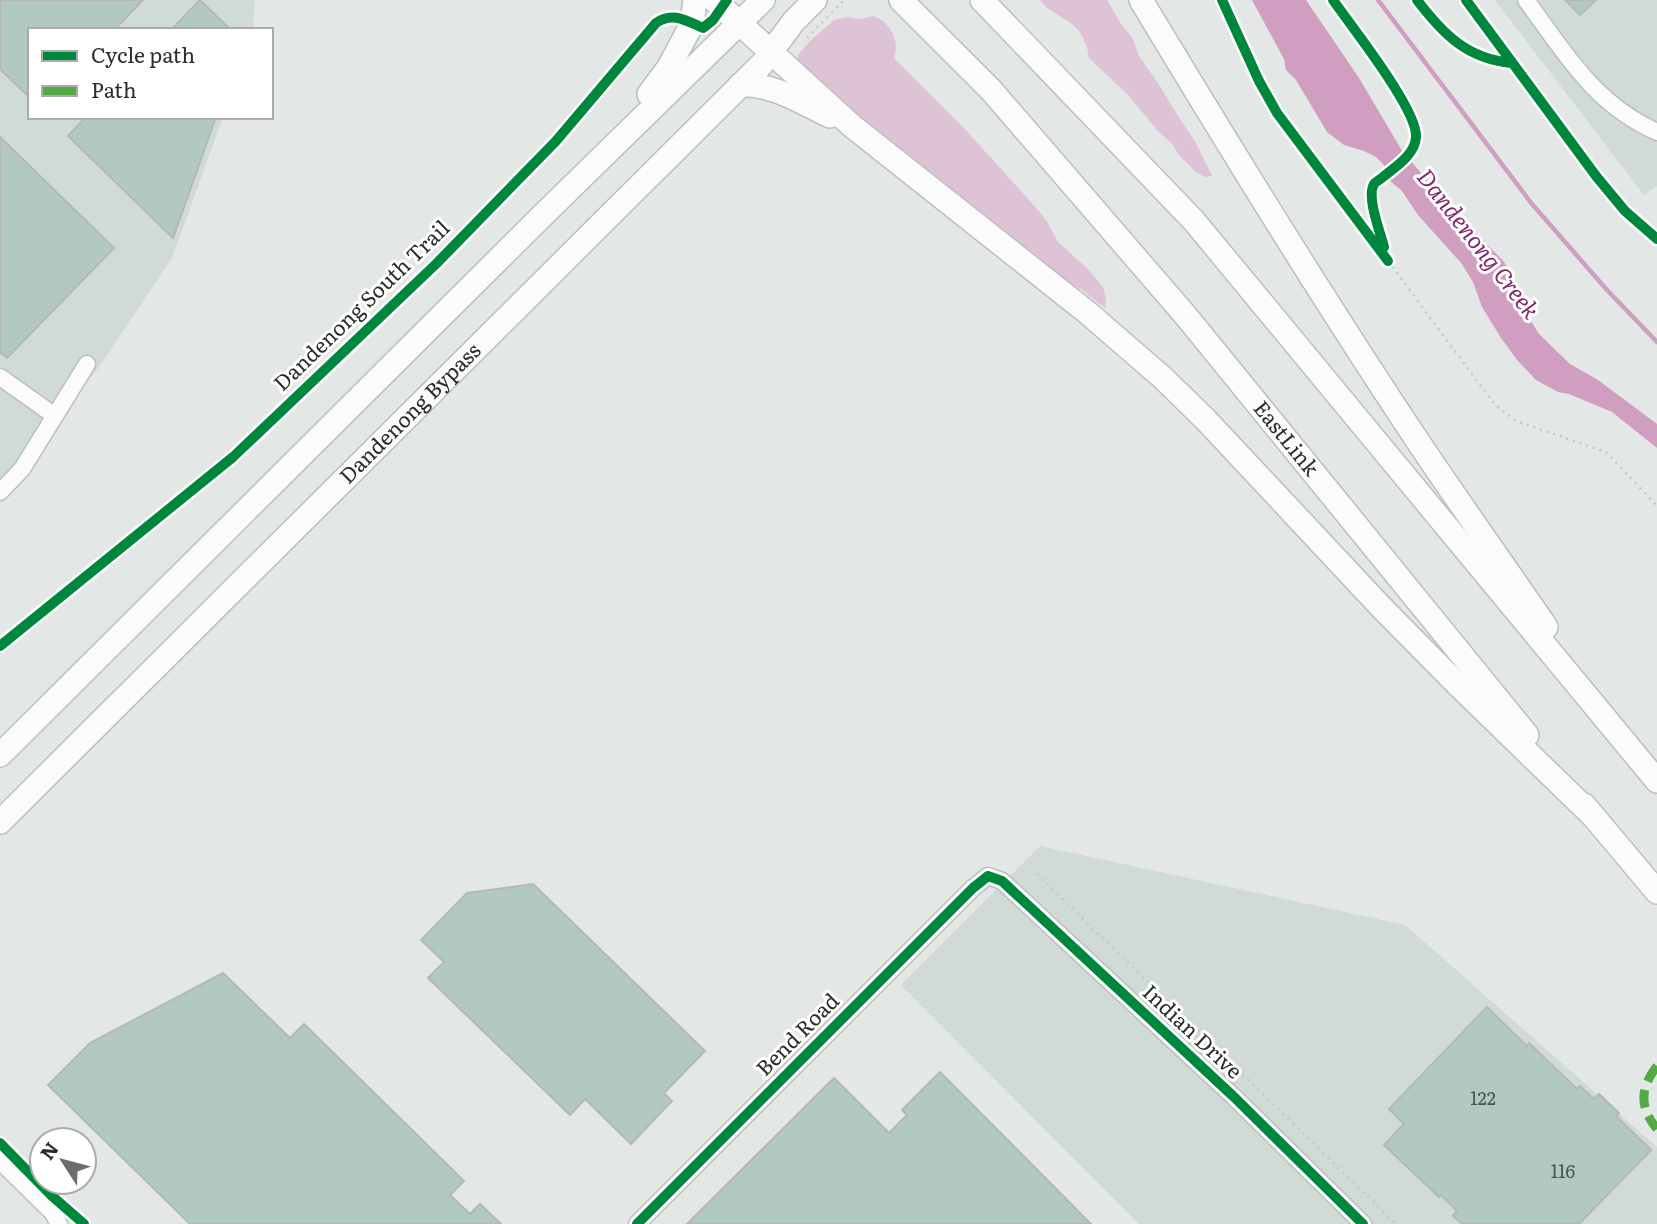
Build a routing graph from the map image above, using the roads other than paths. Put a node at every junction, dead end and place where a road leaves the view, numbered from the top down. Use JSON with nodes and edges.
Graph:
{"nodes":[{"id":1,"x":695,"y":0,"type":"edge"},
{"id":2,"x":714,"y":0,"type":"edge"},
{"id":3,"x":763,"y":0,"type":"edge"},
{"id":4,"x":815,"y":0,"type":"edge"},
{"id":5,"x":901,"y":0,"type":"edge"},
{"id":6,"x":982,"y":0,"type":"edge"},
{"id":7,"x":1141,"y":0,"type":"edge"},
{"id":8,"x":1526,"y":0,"type":"edge"},
{"id":9,"x":739,"y":23,"type":"junction"},
{"id":10,"x":771,"y":51,"type":"junction"},
{"id":11,"x":740,"y":85,"type":"junction"},
{"id":12,"x":852,"y":126,"type":"junction"},
{"id":13,"x":1657,"y":132,"type":"edge"},
{"id":14,"x":543,"y":215,"type":"junction"},
{"id":15,"x":86,"y":364,"type":"dead end"},
{"id":16,"x":0,"y":377,"type":"edge"},
{"id":17,"x":55,"y":416,"type":"junction"},
{"id":18,"x":0,"y":492,"type":"edge"},
{"id":19,"x":1629,"y":748,"type":"junction"},
{"id":20,"x":0,"y":755,"type":"edge"},
{"id":21,"x":1657,"y":781,"type":"edge"},
{"id":22,"x":1593,"y":816,"type":"junction"},
{"id":23,"x":0,"y":822,"type":"edge"},
{"id":24,"x":988,"y":876,"type":"joint"},
{"id":25,"x":1657,"y":892,"type":"edge"},
{"id":26,"x":0,"y":1161,"type":"edge"},
{"id":27,"x":59,"y":1224,"type":"edge"},
{"id":28,"x":637,"y":1224,"type":"edge"},
{"id":29,"x":1363,"y":1224,"type":"edge"}],
"edges":[{"from":1,"to":14,"type":"highway"},
{"from":2,"to":9,"type":"highway"},
{"from":3,"to":9,"type":"highway"},
{"from":4,"to":10,"type":"highway","name":"Dandenong Bypass"},
{"from":5,"to":22,"type":"highway","name":"EastLink"},
{"from":6,"to":19,"type":"highway"},
{"from":7,"to":19,"type":"highway"},
{"from":8,"to":13,"type":"street"},
{"from":9,"to":10,"type":"highway"},
{"from":9,"to":14,"type":"highway"},
{"from":10,"to":11,"type":"highway","name":"Dandenong Bypass"},
{"from":10,"to":12,"type":"highway"},
{"from":11,"to":12,"type":"highway"},
{"from":11,"to":23,"type":"highway","name":"Dandenong Bypass"},
{"from":12,"to":22,"type":"highway"},
{"from":14,"to":20,"type":"highway"},
{"from":15,"to":17,"type":"street"},
{"from":16,"to":17,"type":"street"},
{"from":17,"to":18,"type":"street"},
{"from":19,"to":21,"type":"highway"},
{"from":22,"to":25,"type":"highway","name":"EastLink"},
{"from":24,"to":28,"type":"street","name":"Bend Road"},
{"from":24,"to":29,"type":"street","name":"Indian Drive"},
{"from":26,"to":27,"type":"street"}]}
